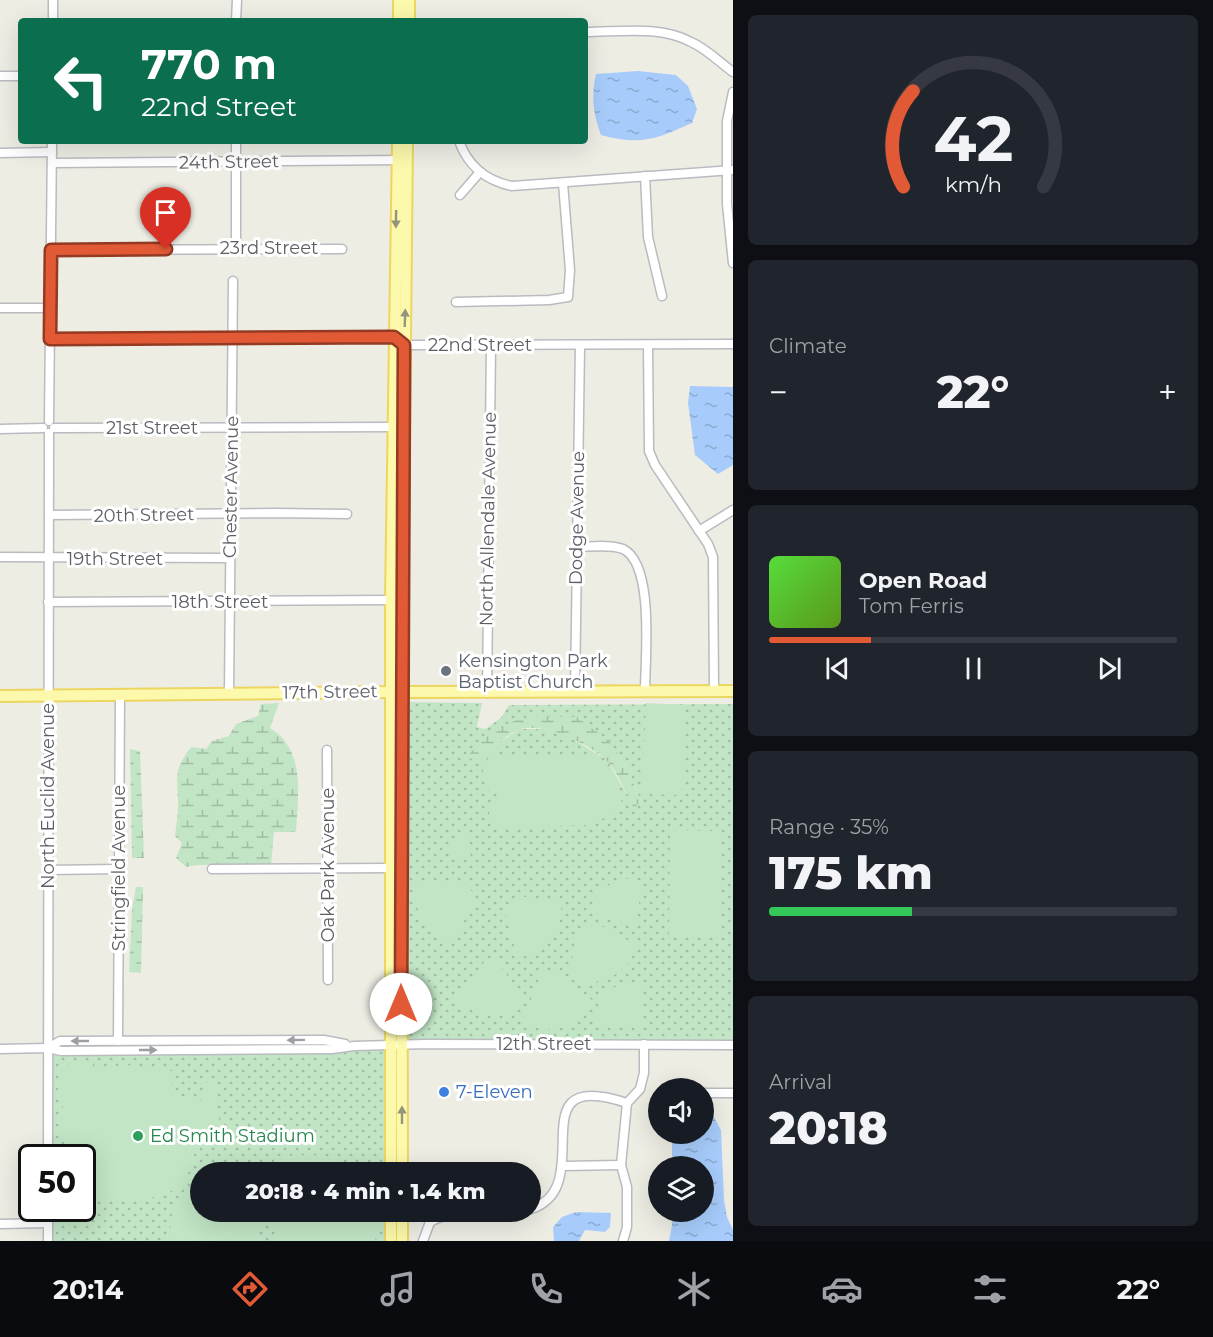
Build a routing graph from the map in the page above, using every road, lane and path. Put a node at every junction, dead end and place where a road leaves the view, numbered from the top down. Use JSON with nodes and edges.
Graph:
{"nodes":[{"id":1,"x":53,"y":0,"type":"edge"},
{"id":2,"x":237,"y":0,"type":"edge"},
{"id":3,"x":399,"y":0,"type":"edge"},
{"id":4,"x":409,"y":0,"type":"edge"},
{"id":5,"x":53,"y":18,"type":"edge"},
{"id":6,"x":236,"y":18,"type":"edge"},
{"id":7,"x":399,"y":18,"type":"edge"},
{"id":8,"x":409,"y":18,"type":"edge"},
{"id":9,"x":588,"y":32,"type":"edge"},
{"id":10,"x":733,"y":72,"type":"edge"},
{"id":11,"x":0,"y":76,"type":"edge"},
{"id":12,"x":18,"y":76,"type":"edge"},
{"id":13,"x":733,"y":92,"type":"edge"},
{"id":14,"x":52,"y":144,"type":"edge"},
{"id":15,"x":236,"y":144,"type":"edge"},
{"id":16,"x":399,"y":144,"type":"edge"},
{"id":17,"x":406,"y":144,"type":"edge"},
{"id":18,"x":461,"y":144,"type":"edge"},
{"id":19,"x":52,"y":152,"type":"junction"},
{"id":20,"x":0,"y":153,"type":"edge"},
{"id":21,"x":402,"y":160,"type":"junction"},
{"id":22,"x":236,"y":162,"type":"junction"},
{"id":23,"x":52,"y":163,"type":"junction"},
{"id":24,"x":730,"y":170,"type":"edge"},
{"id":25,"x":480,"y":172,"type":"junction"},
{"id":26,"x":645,"y":176,"type":"junction"},
{"id":27,"x":563,"y":183,"type":"junction"},
{"id":28,"x":460,"y":195,"type":"dead end"},
{"id":29,"x":236,"y":248,"type":"junction"},
{"id":30,"x":342,"y":249,"type":"dead end"},
{"id":31,"x":51,"y":250,"type":"junction"},
{"id":32,"x":733,"y":263,"type":"edge"},
{"id":33,"x":233,"y":281,"type":"dead end"},
{"id":34,"x":662,"y":296,"type":"dead end"},
{"id":35,"x":456,"y":302,"type":"dead end"},
{"id":36,"x":0,"y":308,"type":"edge"},
{"id":37,"x":50,"y":308,"type":"junction"},
{"id":38,"x":394,"y":337,"type":"junction"},
{"id":39,"x":232,"y":338,"type":"junction"},
{"id":40,"x":50,"y":339,"type":"junction"},
{"id":41,"x":733,"y":344,"type":"edge"},
{"id":42,"x":404,"y":345,"type":"junction"},
{"id":43,"x":490,"y":345,"type":"junction"},
{"id":44,"x":580,"y":345,"type":"junction"},
{"id":45,"x":648,"y":345,"type":"junction"},
{"id":46,"x":394,"y":427,"type":"junction"},
{"id":47,"x":49,"y":428,"type":"junction"},
{"id":48,"x":232,"y":428,"type":"junction"},
{"id":49,"x":0,"y":429,"type":"edge"},
{"id":50,"x":733,"y":510,"type":"edge"},
{"id":51,"x":231,"y":514,"type":"junction"},
{"id":52,"x":347,"y":514,"type":"dead end"},
{"id":53,"x":49,"y":515,"type":"junction"},
{"id":54,"x":699,"y":531,"type":"junction"},
{"id":55,"x":576,"y":547,"type":"junction"},
{"id":56,"x":0,"y":557,"type":"edge"},
{"id":57,"x":49,"y":558,"type":"junction"},
{"id":58,"x":230,"y":558,"type":"junction"},
{"id":59,"x":391,"y":600,"type":"junction"},
{"id":60,"x":48,"y":602,"type":"junction"},
{"id":61,"x":230,"y":602,"type":"junction"},
{"id":62,"x":645,"y":691,"type":"junction"},
{"id":63,"x":714,"y":691,"type":"junction"},
{"id":64,"x":733,"y":691,"type":"edge"},
{"id":65,"x":396,"y":692,"type":"junction"},
{"id":66,"x":575,"y":692,"type":"junction"},
{"id":67,"x":486,"y":693,"type":"junction"},
{"id":68,"x":230,"y":694,"type":"junction"},
{"id":69,"x":120,"y":695,"type":"junction"},
{"id":70,"x":0,"y":696,"type":"edge"},
{"id":71,"x":48,"y":696,"type":"junction"},
{"id":72,"x":327,"y":750,"type":"dead end"},
{"id":73,"x":327,"y":868,"type":"junction"},
{"id":74,"x":391,"y":868,"type":"junction"},
{"id":75,"x":119,"y":869,"type":"junction"},
{"id":76,"x":212,"y":869,"type":"dead end"},
{"id":77,"x":48,"y":870,"type":"junction"},
{"id":78,"x":328,"y":980,"type":"dead end"},
{"id":79,"x":118,"y":1041,"type":"junction"},
{"id":80,"x":644,"y":1044,"type":"junction"},
{"id":81,"x":397,"y":1045,"type":"junction"},
{"id":82,"x":733,"y":1045,"type":"edge"},
{"id":83,"x":354,"y":1046,"type":"junction"},
{"id":84,"x":48,"y":1048,"type":"junction"},
{"id":85,"x":0,"y":1049,"type":"edge"},
{"id":86,"x":714,"y":1093,"type":"edge"},
{"id":87,"x":733,"y":1093,"type":"edge"},
{"id":88,"x":627,"y":1103,"type":"junction"},
{"id":89,"x":392,"y":1138,"type":"junction"},
{"id":90,"x":48,"y":1144,"type":"edge"},
{"id":91,"x":392,"y":1162,"type":"edge"},
{"id":92,"x":396,"y":1162,"type":"edge"},
{"id":93,"x":402,"y":1162,"type":"edge"},
{"id":94,"x":621,"y":1165,"type":"junction"},
{"id":95,"x":563,"y":1166,"type":"junction"},
{"id":96,"x":541,"y":1203,"type":"edge"},
{"id":97,"x":391,"y":1222,"type":"edge"},
{"id":98,"x":402,"y":1222,"type":"edge"},
{"id":99,"x":430,"y":1222,"type":"edge"},
{"id":100,"x":48,"y":1223,"type":"joint"},
{"id":101,"x":0,"y":1224,"type":"edge"},
{"id":102,"x":48,"y":1241,"type":"edge"},
{"id":103,"x":391,"y":1241,"type":"edge"},
{"id":104,"x":402,"y":1241,"type":"edge"},
{"id":105,"x":423,"y":1241,"type":"edge"},
{"id":106,"x":623,"y":1241,"type":"edge"}],
"edges":[{"from":1,"to":5,"type":"street"},
{"from":2,"to":6,"type":"street"},
{"from":3,"to":7,"type":"main road"},
{"from":4,"to":8,"type":"main road"},
{"from":9,"to":10,"type":"street"},
{"from":11,"to":12,"type":"street"},
{"from":13,"to":24,"type":"street"},
{"from":14,"to":19,"type":"street","name":"North Euclid Avenue"},
{"from":15,"to":22,"type":"street"},
{"from":16,"to":21,"type":"main road"},
{"from":17,"to":21,"type":"main road"},
{"from":18,"to":25,"type":"street"},
{"from":19,"to":20,"type":"street"},
{"from":19,"to":23,"type":"street","name":"North Euclid Avenue"},
{"from":21,"to":22,"type":"street","name":"24th Street"},
{"from":21,"to":38,"type":"main road","one_way":true},
{"from":42,"to":21,"type":"main road","one_way":true},
{"from":22,"to":23,"type":"street","name":"24th Street"},
{"from":22,"to":29,"type":"street"},
{"from":23,"to":31,"type":"street","name":"North Euclid Avenue"},
{"from":24,"to":26,"type":"street"},
{"from":24,"to":32,"type":"street"},
{"from":25,"to":27,"type":"street"},
{"from":25,"to":28,"type":"street"},
{"from":26,"to":27,"type":"street"},
{"from":26,"to":34,"type":"street"},
{"from":27,"to":35,"type":"street"},
{"from":29,"to":30,"type":"street","name":"23rd Street"},
{"from":29,"to":31,"type":"street","name":"23rd Street"},
{"from":31,"to":37,"type":"street","name":"North Euclid Avenue"},
{"from":33,"to":39,"type":"street","name":"Chester Avenue"},
{"from":36,"to":37,"type":"street"},
{"from":37,"to":40,"type":"street","name":"North Euclid Avenue"},
{"from":38,"to":39,"type":"street"},
{"from":38,"to":42,"type":"street","name":"22nd Street"},
{"from":38,"to":46,"type":"main road"},
{"from":39,"to":40,"type":"street"},
{"from":39,"to":48,"type":"street","name":"Chester Avenue"},
{"from":40,"to":47,"type":"street","name":"North Euclid Avenue"},
{"from":41,"to":45,"type":"street","name":"22nd Street"},
{"from":42,"to":43,"type":"street","name":"22nd Street"},
{"from":42,"to":65,"type":"main road"},
{"from":43,"to":44,"type":"street","name":"22nd Street"},
{"from":43,"to":67,"type":"street","name":"North Allendale Avenue"},
{"from":44,"to":45,"type":"street","name":"22nd Street"},
{"from":44,"to":55,"type":"street","name":"Dodge Avenue"},
{"from":45,"to":54,"type":"street"},
{"from":46,"to":48,"type":"street","name":"21st Street"},
{"from":46,"to":59,"type":"main road"},
{"from":47,"to":48,"type":"street","name":"21st Street"},
{"from":47,"to":49,"type":"street","name":"21st Street"},
{"from":47,"to":53,"type":"street","name":"North Euclid Avenue"},
{"from":48,"to":51,"type":"street","name":"Chester Avenue"},
{"from":50,"to":54,"type":"street"},
{"from":51,"to":52,"type":"street","name":"20th Street"},
{"from":51,"to":53,"type":"street","name":"20th Street"},
{"from":51,"to":58,"type":"street","name":"Chester Avenue"},
{"from":53,"to":57,"type":"street","name":"North Euclid Avenue"},
{"from":54,"to":63,"type":"street"},
{"from":55,"to":62,"type":"street"},
{"from":55,"to":66,"type":"street","name":"Dodge Avenue"},
{"from":56,"to":57,"type":"street","name":"19th Street"},
{"from":57,"to":58,"type":"street","name":"19th Street"},
{"from":57,"to":60,"type":"street","name":"North Euclid Avenue"},
{"from":58,"to":61,"type":"street","name":"Chester Avenue"},
{"from":59,"to":61,"type":"street","name":"18th Street"},
{"from":59,"to":65,"type":"main road"},
{"from":60,"to":61,"type":"street","name":"18th Street"},
{"from":60,"to":71,"type":"street","name":"North Euclid Avenue"},
{"from":61,"to":68,"type":"street","name":"Chester Avenue"},
{"from":62,"to":63,"type":"main road","name":"17th Street"},
{"from":62,"to":66,"type":"main road","name":"17th Street"},
{"from":63,"to":64,"type":"main road","name":"17th Street"},
{"from":65,"to":67,"type":"main road","name":"17th Street"},
{"from":65,"to":68,"type":"main road","name":"17th Street"},
{"from":65,"to":74,"type":"main road"},
{"from":65,"to":81,"type":"main road"},
{"from":66,"to":67,"type":"main road","name":"17th Street"},
{"from":68,"to":69,"type":"main road","name":"17th Street"},
{"from":69,"to":71,"type":"main road","name":"17th Street"},
{"from":69,"to":75,"type":"street","name":"Stringfield Avenue"},
{"from":70,"to":71,"type":"main road","name":"17th Street"},
{"from":71,"to":77,"type":"street","name":"North Euclid Avenue"},
{"from":72,"to":73,"type":"street","name":"Oak Park Avenue"},
{"from":73,"to":74,"type":"street"},
{"from":73,"to":76,"type":"street"},
{"from":73,"to":78,"type":"street","name":"Oak Park Avenue"},
{"from":74,"to":81,"type":"main road"},
{"from":75,"to":77,"type":"street"},
{"from":75,"to":79,"type":"street","name":"Stringfield Avenue"},
{"from":77,"to":84,"type":"street","name":"North Euclid Avenue"},
{"from":83,"to":79,"type":"street","name":"12th Street","one_way":true},
{"from":79,"to":84,"type":"street","name":"12th Street","one_way":true},
{"from":80,"to":81,"type":"street","name":"12th Street"},
{"from":80,"to":82,"type":"street","name":"12th Street"},
{"from":80,"to":88,"type":"street"},
{"from":81,"to":83,"type":"street","name":"12th Street"},
{"from":81,"to":89,"type":"main road"},
{"from":93,"to":81,"type":"main road","one_way":true},
{"from":84,"to":83,"type":"street","name":"12th Street","one_way":true},
{"from":84,"to":85,"type":"street","name":"12th Street"},
{"from":84,"to":90,"type":"street","name":"North Euclid Avenue"},
{"from":86,"to":87,"type":"street"},
{"from":88,"to":94,"type":"street"},
{"from":88,"to":95,"type":"street"},
{"from":89,"to":91,"type":"main road"},
{"from":89,"to":92,"type":"main road"},
{"from":94,"to":95,"type":"street"},
{"from":94,"to":106,"type":"street"},
{"from":95,"to":96,"type":"street"},
{"from":97,"to":103,"type":"main road"},
{"from":98,"to":104,"type":"main road"},
{"from":99,"to":105,"type":"street"},
{"from":100,"to":101,"type":"street"},
{"from":100,"to":102,"type":"street"}]}
